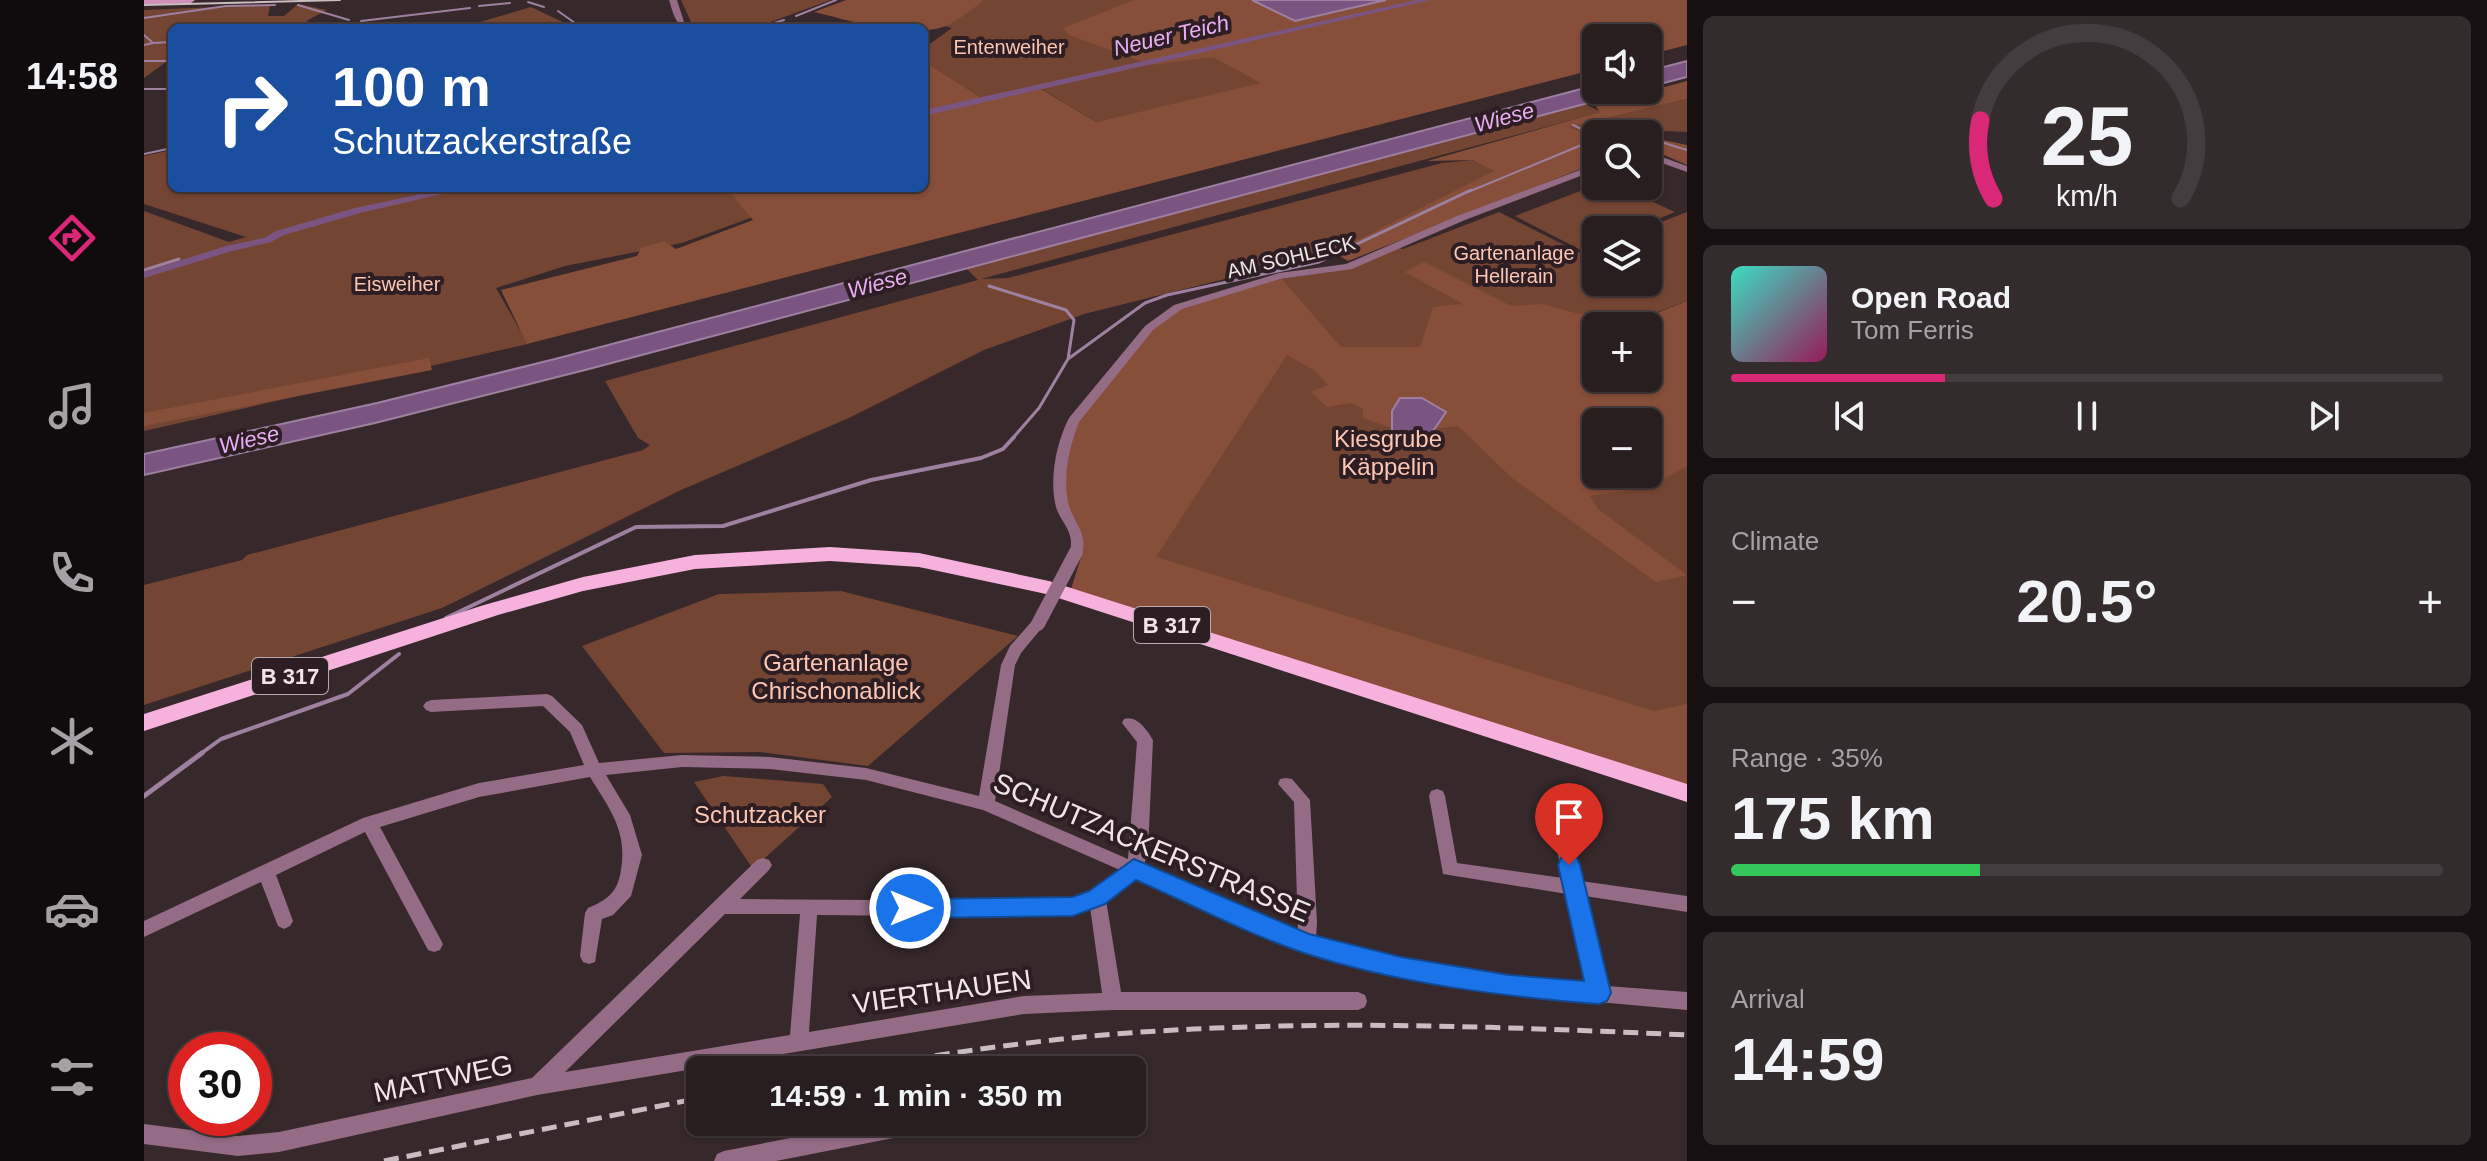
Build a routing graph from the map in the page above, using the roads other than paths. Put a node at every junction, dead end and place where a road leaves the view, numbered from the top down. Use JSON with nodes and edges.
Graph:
{"nodes":[{"id":1,"x":191,"y":0,"type":"edge"},
{"id":2,"x":673,"y":0,"type":"edge"},
{"id":3,"x":149,"y":1,"type":"edge"},
{"id":4,"x":683,"y":24,"type":"edge"},
{"id":5,"x":1662,"y":160,"type":"edge"},
{"id":6,"x":1687,"y":169,"type":"edge"},
{"id":7,"x":1582,"y":172,"type":"edge"},
{"id":8,"x":431,"y":706,"type":"dead end"},
{"id":9,"x":144,"y":723,"type":"edge"},
{"id":10,"x":1130,"y":723,"type":"dead end"},
{"id":11,"x":594,"y":770,"type":"junction"},
{"id":12,"x":1286,"y":784,"type":"dead end"},
{"id":13,"x":1687,"y":793,"type":"edge"},
{"id":14,"x":1437,"y":796,"type":"dead end"},
{"id":15,"x":986,"y":804,"type":"junction"},
{"id":16,"x":369,"y":823,"type":"junction"},
{"id":17,"x":1563,"y":841,"type":"dead end"},
{"id":18,"x":763,"y":865,"type":"dead end"},
{"id":19,"x":1134,"y":869,"type":"junction"},
{"id":20,"x":266,"y":871,"type":"junction"},
{"id":21,"x":1575,"y":889,"type":"junction"},
{"id":22,"x":1097,"y":897,"type":"junction"},
{"id":23,"x":1687,"y":904,"type":"edge"},
{"id":24,"x":719,"y":906,"type":"junction"},
{"id":25,"x":809,"y":909,"type":"junction"},
{"id":26,"x":284,"y":921,"type":"dead end"},
{"id":27,"x":144,"y":929,"type":"edge"},
{"id":28,"x":434,"y":944,"type":"dead end"},
{"id":29,"x":1306,"y":944,"type":"junction"},
{"id":30,"x":589,"y":956,"type":"dead end"},
{"id":31,"x":1599,"y":993,"type":"junction"},
{"id":32,"x":1113,"y":1001,"type":"junction"},
{"id":33,"x":1358,"y":1001,"type":"dead end"},
{"id":34,"x":1687,"y":1001,"type":"edge"},
{"id":35,"x":799,"y":1040,"type":"junction"},
{"id":36,"x":537,"y":1086,"type":"junction"},
{"id":37,"x":144,"y":1134,"type":"edge"},
{"id":38,"x":852,"y":1136,"type":"edge"},
{"id":39,"x":724,"y":1161,"type":"edge"}],
"edges":[{"from":1,"to":3,"type":"main road"},
{"from":2,"to":4,"type":"street"},
{"from":5,"to":6,"type":"street"},
{"from":7,"to":15,"type":"street","name":"AM SOHLECK","bridge":true},
{"from":8,"to":11,"type":"street"},
{"from":9,"to":13,"type":"main road","number":"B 317"},
{"from":10,"to":19,"type":"street"},
{"from":11,"to":15,"type":"street","name":"SCHUTZACKERSTRASSE"},
{"from":11,"to":16,"type":"street","name":"SCHUTZACKERSTRASSE"},
{"from":11,"to":30,"type":"street"},
{"from":12,"to":29,"type":"street"},
{"from":14,"to":21,"type":"street"},
{"from":15,"to":19,"type":"street","name":"SCHUTZACKERSTRASSE"},
{"from":16,"to":20,"type":"street","name":"SCHUTZACKERSTRASSE"},
{"from":16,"to":28,"type":"street"},
{"from":17,"to":21,"type":"street"},
{"from":18,"to":24,"type":"street","name":"MATTWEG"},
{"from":19,"to":22,"type":"street"},
{"from":19,"to":29,"type":"street","name":"SCHUTZACKERSTRASSE"},
{"from":20,"to":26,"type":"street"},
{"from":20,"to":27,"type":"street","name":"SCHUTZACKERSTRASSE"},
{"from":21,"to":23,"type":"street"},
{"from":21,"to":31,"type":"street"},
{"from":22,"to":25,"type":"street"},
{"from":22,"to":32,"type":"street"},
{"from":24,"to":25,"type":"street"},
{"from":24,"to":36,"type":"street","name":"MATTWEG"},
{"from":25,"to":35,"type":"street"},
{"from":29,"to":31,"type":"street","name":"SCHUTZACKERSTRASSE"},
{"from":31,"to":34,"type":"street","name":"SCHUTZACKERSTRASSE"},
{"from":32,"to":33,"type":"street","name":"VIERTHAUEN"},
{"from":32,"to":35,"type":"street","name":"VIERTHAUEN"},
{"from":35,"to":36,"type":"street","name":"VIERTHAUEN"},
{"from":36,"to":37,"type":"street","name":"MATTWEG"},
{"from":38,"to":39,"type":"street"}]}
